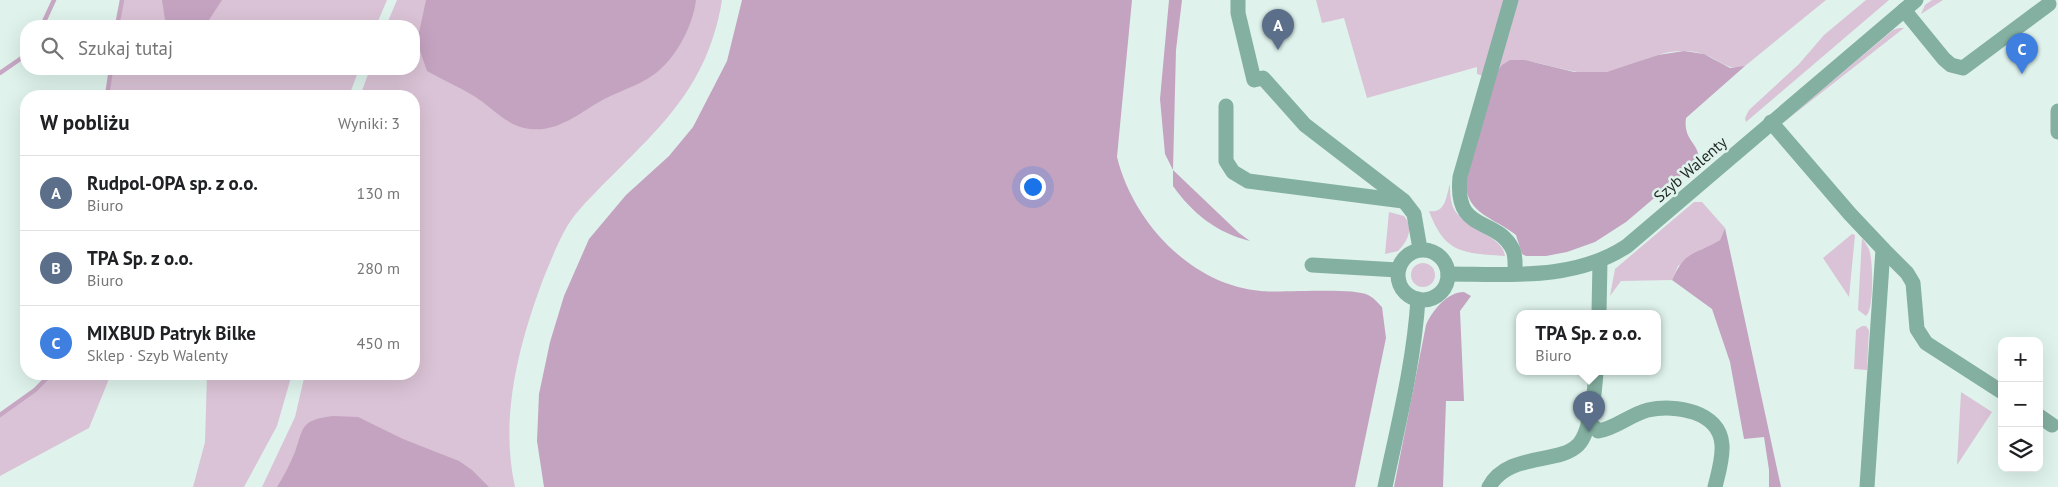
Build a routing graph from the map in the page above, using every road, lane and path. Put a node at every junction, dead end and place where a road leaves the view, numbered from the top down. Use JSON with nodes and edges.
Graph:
{"nodes":[{"id":1,"x":1238,"y":0,"type":"edge"},
{"id":2,"x":1511,"y":0,"type":"edge"},
{"id":3,"x":1916,"y":0,"type":"edge"},
{"id":4,"x":2049,"y":4,"type":"dead end"},
{"id":5,"x":1904,"y":10,"type":"junction"},
{"id":6,"x":1226,"y":106,"type":"dead end"},
{"id":7,"x":2058,"y":111,"type":"edge"},
{"id":8,"x":1771,"y":122,"type":"junction"},
{"id":9,"x":2058,"y":132,"type":"edge"},
{"id":10,"x":1404,"y":201,"type":"junction"},
{"id":11,"x":1420,"y":249,"type":"junction"},
{"id":12,"x":1883,"y":249,"type":"junction"},
{"id":13,"x":1600,"y":261,"type":"junction"},
{"id":14,"x":1312,"y":265,"type":"dead end"},
{"id":15,"x":1398,"y":270,"type":"junction"},
{"id":16,"x":1448,"y":274,"type":"junction"},
{"id":17,"x":1515,"y":274,"type":"junction"},
{"id":18,"x":1418,"y":299,"type":"junction"},
{"id":19,"x":1598,"y":310,"type":"edge"},
{"id":20,"x":1595,"y":375,"type":"edge"},
{"id":21,"x":1998,"y":389,"type":"edge"},
{"id":22,"x":2043,"y":419,"type":"edge"},
{"id":23,"x":1588,"y":421,"type":"junction"},
{"id":24,"x":2052,"y":425,"type":"dead end"},
{"id":25,"x":1385,"y":487,"type":"edge"},
{"id":26,"x":1489,"y":487,"type":"edge"},
{"id":27,"x":1715,"y":487,"type":"edge"},
{"id":28,"x":1867,"y":487,"type":"edge"}],
"edges":[{"from":1,"to":10,"type":"street"},
{"from":2,"to":17,"type":"street"},
{"from":3,"to":5,"type":"street","name":"Szyb Walenty"},
{"from":4,"to":5,"type":"street"},
{"from":5,"to":8,"type":"street","name":"Szyb Walenty"},
{"from":6,"to":10,"type":"street"},
{"from":7,"to":9,"type":"street"},
{"from":8,"to":12,"type":"street"},
{"from":8,"to":13,"type":"street","name":"Szyb Walenty"},
{"from":10,"to":11,"type":"street"},
{"from":11,"to":15,"type":"street"},
{"from":11,"to":16,"type":"street"},
{"from":12,"to":21,"type":"street"},
{"from":12,"to":28,"type":"street"},
{"from":13,"to":17,"type":"street","name":"Szyb Walenty"},
{"from":13,"to":19,"type":"street"},
{"from":14,"to":15,"type":"street"},
{"from":15,"to":18,"type":"street"},
{"from":16,"to":17,"type":"street","name":"Szyb Walenty"},
{"from":16,"to":18,"type":"street"},
{"from":18,"to":25,"type":"street"},
{"from":20,"to":23,"type":"street"},
{"from":22,"to":24,"type":"street"},
{"from":23,"to":26,"type":"street"},
{"from":23,"to":27,"type":"street"}]}
